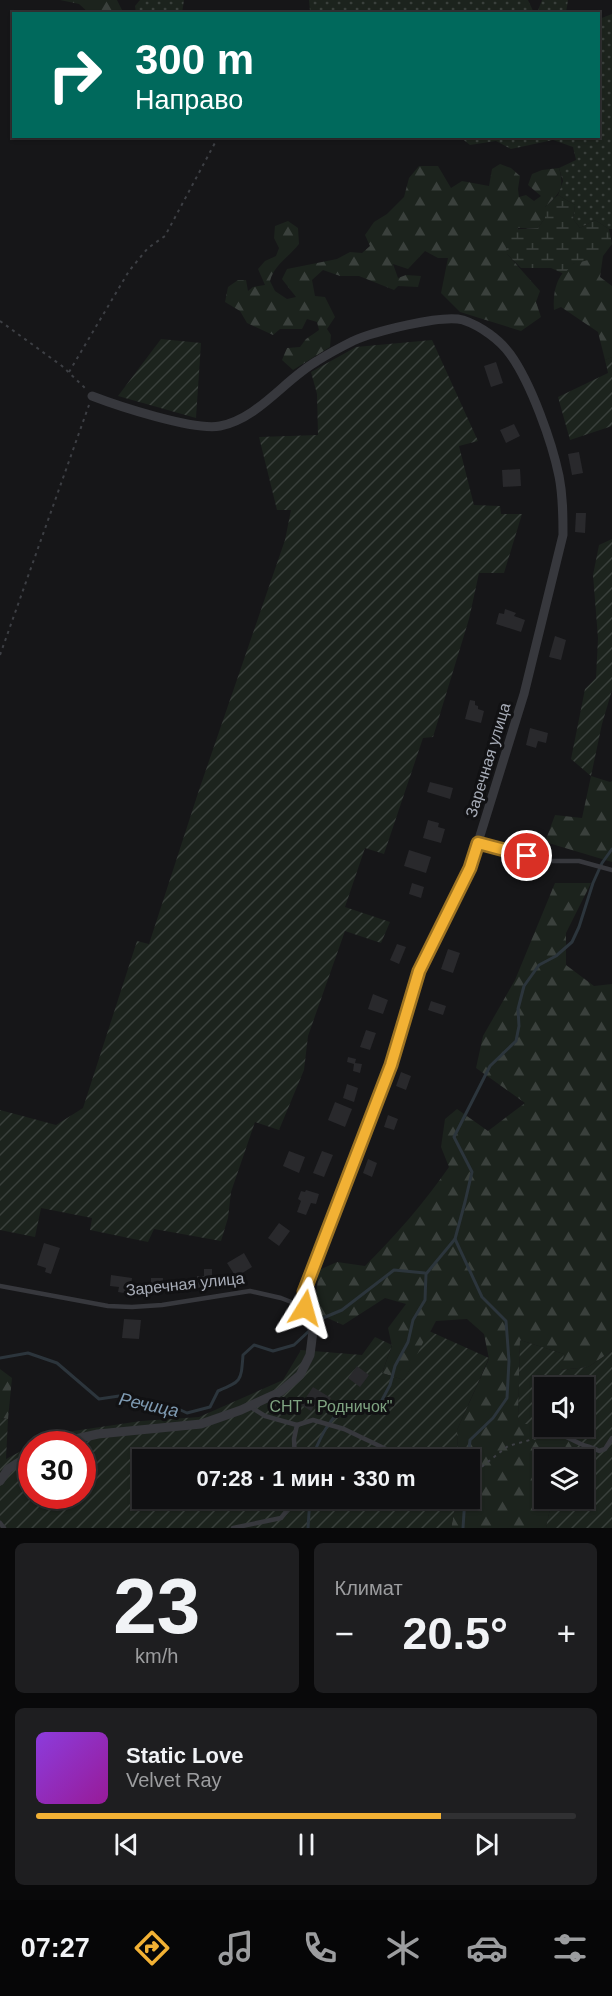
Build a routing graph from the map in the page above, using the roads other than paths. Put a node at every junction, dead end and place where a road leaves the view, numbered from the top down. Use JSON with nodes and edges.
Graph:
{"nodes":[{"id":1,"x":92,"y":396,"type":"road end"},
{"id":2,"x":478,"y":843,"type":"junction"},
{"id":3,"x":609,"y":869,"type":"edge"},
{"id":4,"x":0,"y":1286,"type":"edge"},
{"id":5,"x":305,"y":1308,"type":"junction"},
{"id":6,"x":249,"y":1406,"type":"junction"},
{"id":7,"x":297,"y":1425,"type":"junction"},
{"id":8,"x":96,"y":1434,"type":"edge"},
{"id":9,"x":570,"y":1437,"type":"edge"},
{"id":10,"x":612,"y":1438,"type":"edge"},
{"id":11,"x":295,"y":1449,"type":"edge"},
{"id":12,"x":386,"y":1449,"type":"edge"},
{"id":13,"x":18,"y":1463,"type":"edge"},
{"id":14,"x":0,"y":1481,"type":"edge"},
{"id":15,"x":288,"y":1509,"type":"edge"},
{"id":16,"x":0,"y":1523,"type":"edge"},
{"id":17,"x":4,"y":1528,"type":"edge"},
{"id":18,"x":233,"y":1528,"type":"edge"}],
"edges":[{"from":1,"to":2,"type":"street","name":"Заречная улица"},
{"from":2,"to":3,"type":"lane"},
{"from":2,"to":5,"type":"street","name":"Заречная улица"},
{"from":4,"to":5,"type":"lane","name":"Заречная улица"},
{"from":5,"to":6,"type":"street"},
{"from":6,"to":7,"type":"lane"},
{"from":6,"to":8,"type":"street"},
{"from":7,"to":11,"type":"lane"},
{"from":7,"to":12,"type":"lane"},
{"from":9,"to":10,"type":"lane"},
{"from":13,"to":14,"type":"street"},
{"from":15,"to":18,"type":"lane"},
{"from":16,"to":17,"type":"lane"}]}
